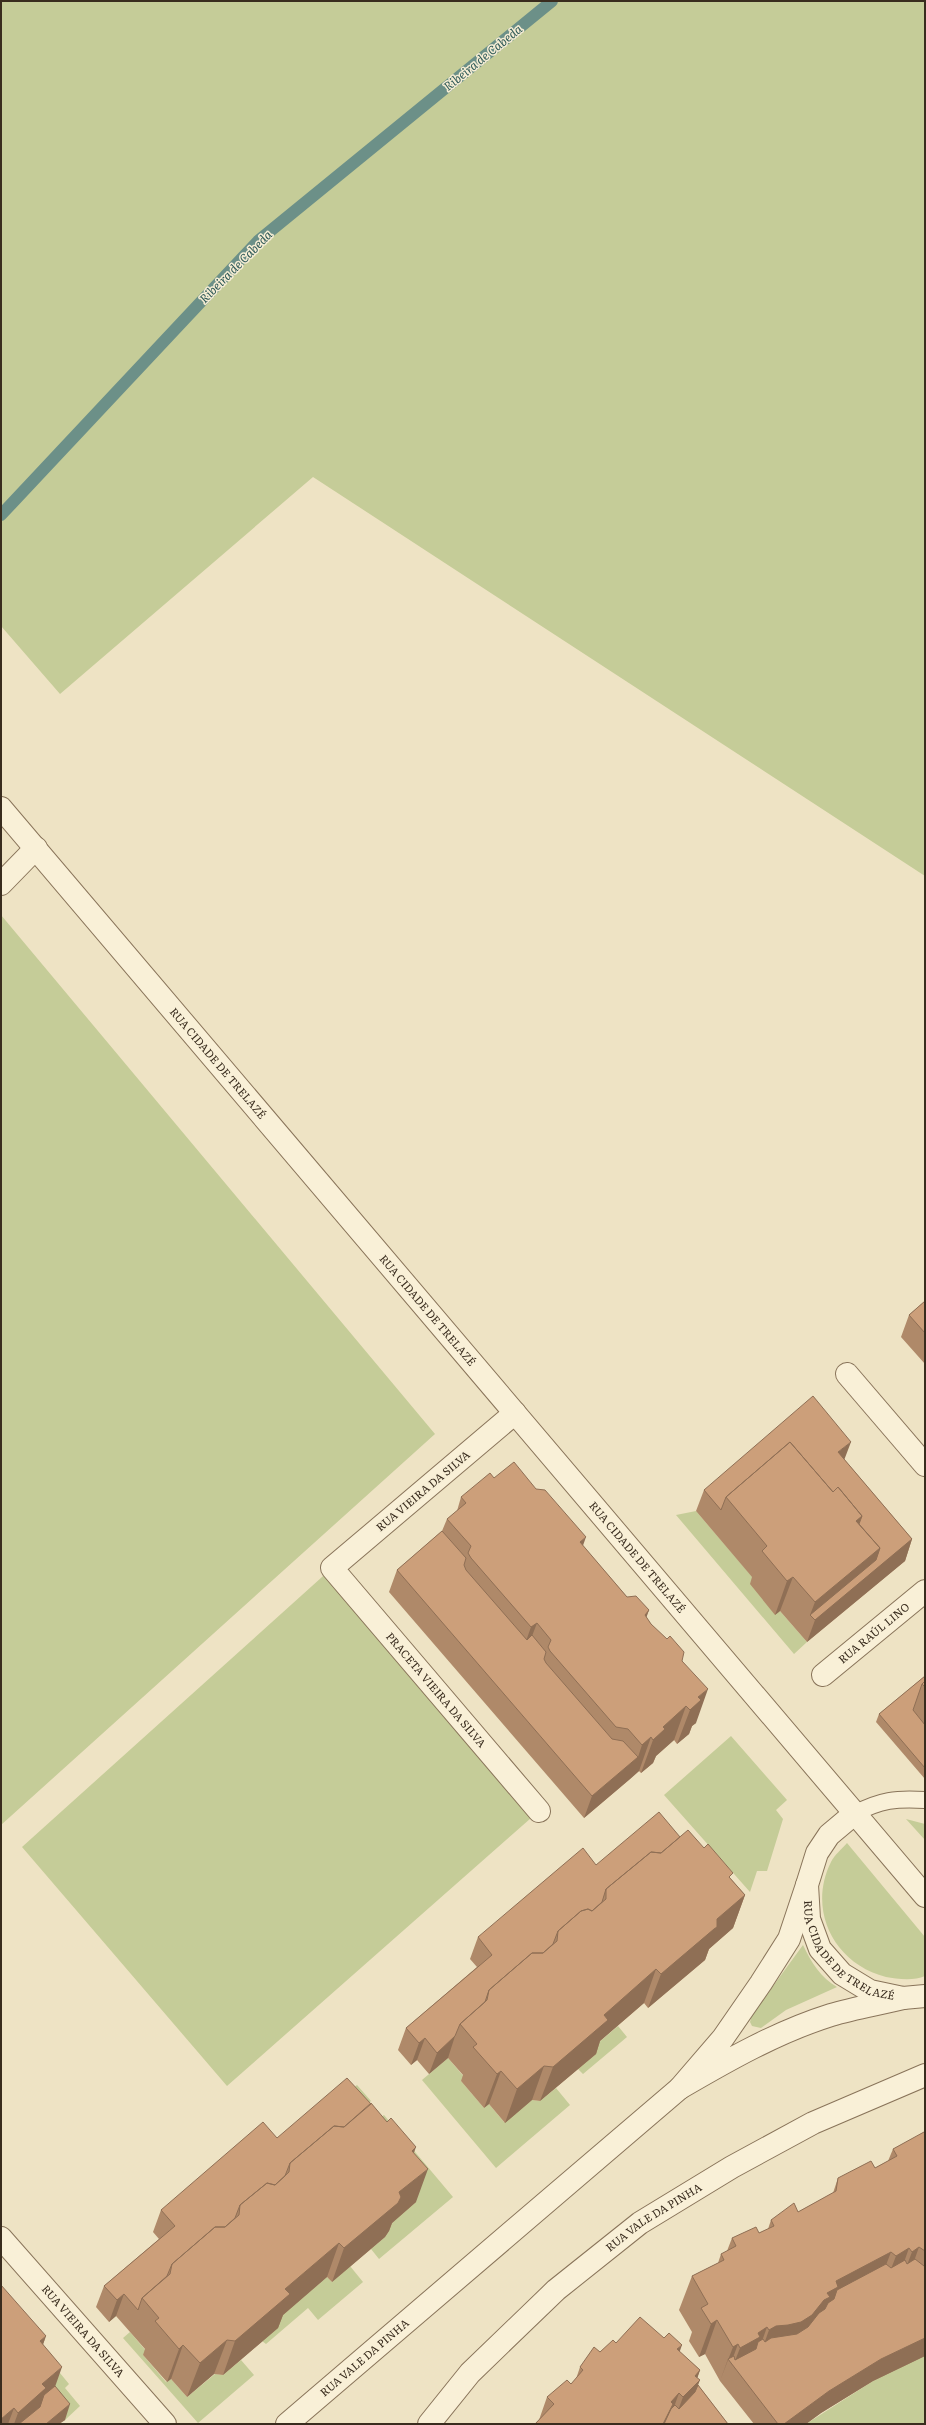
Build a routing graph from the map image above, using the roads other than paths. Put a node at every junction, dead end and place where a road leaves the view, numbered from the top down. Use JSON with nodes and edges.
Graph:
{"nodes":[{"id":1,"x":1,"y":808,"type":"edge"},
{"id":2,"x":36,"y":848,"type":"junction"},
{"id":3,"x":1,"y":884,"type":"edge"},
{"id":4,"x":848,"y":1374,"type":"dead end"},
{"id":5,"x":515,"y":1414,"type":"junction"},
{"id":6,"x":925,"y":1465,"type":"edge"},
{"id":7,"x":332,"y":1568,"type":"joint"},
{"id":8,"x":925,"y":1591,"type":"edge"},
{"id":9,"x":823,"y":1675,"type":"dead end"},
{"id":10,"x":925,"y":1800,"type":"edge"},
{"id":11,"x":539,"y":1811,"type":"dead end"},
{"id":12,"x":854,"y":1814,"type":"junction"},
{"id":13,"x":807,"y":1885,"type":"junction"},
{"id":14,"x":925,"y":1896,"type":"edge"},
{"id":15,"x":925,"y":1996,"type":"edge"},
{"id":16,"x":903,"y":1998,"type":"junction"},
{"id":17,"x":925,"y":2075,"type":"edge"},
{"id":18,"x":680,"y":2088,"type":"junction"},
{"id":19,"x":1,"y":2238,"type":"edge"},
{"id":20,"x":165,"y":2424,"type":"edge"},
{"id":21,"x":287,"y":2424,"type":"edge"},
{"id":22,"x":429,"y":2424,"type":"edge"}],
"edges":[{"from":1,"to":2,"type":"street","name":"RUA CIDADE DE TRELAZÉ"},
{"from":2,"to":3,"type":"street"},
{"from":2,"to":5,"type":"street","name":"RUA CIDADE DE TRELAZÉ"},
{"from":4,"to":6,"type":"street"},
{"from":5,"to":7,"type":"street","name":"RUA VIEIRA DA SILVA"},
{"from":5,"to":12,"type":"street","name":"RUA CIDADE DE TRELAZÉ"},
{"from":7,"to":11,"type":"street","name":"PRACETA VIEIRA DA SILVA"},
{"from":8,"to":9,"type":"street","name":"RUA RAÚL LINO"},
{"from":10,"to":12,"type":"lane","name":"RUA CIDADE DE TRELAZÉ"},
{"from":12,"to":13,"type":"street","name":"RUA CIDADE DE TRELAZÉ"},
{"from":12,"to":14,"type":"street","name":"RUA CIDADE DE TRELAZÉ"},
{"from":13,"to":16,"type":"street","name":"RUA CIDADE DE TRELAZÉ"},
{"from":13,"to":18,"type":"street","name":"RUA VALE DA PINHA"},
{"from":15,"to":16,"type":"street","name":"RUA CIDADE DE TRELAZÉ"},
{"from":16,"to":18,"type":"street","name":"RUA VALE DA PINHA"},
{"from":17,"to":22,"type":"street","name":"RUA VALE DA PINHA"},
{"from":18,"to":21,"type":"street","name":"RUA VALE DA PINHA"},
{"from":19,"to":20,"type":"street","name":"RUA VIEIRA DA SILVA"}]}
